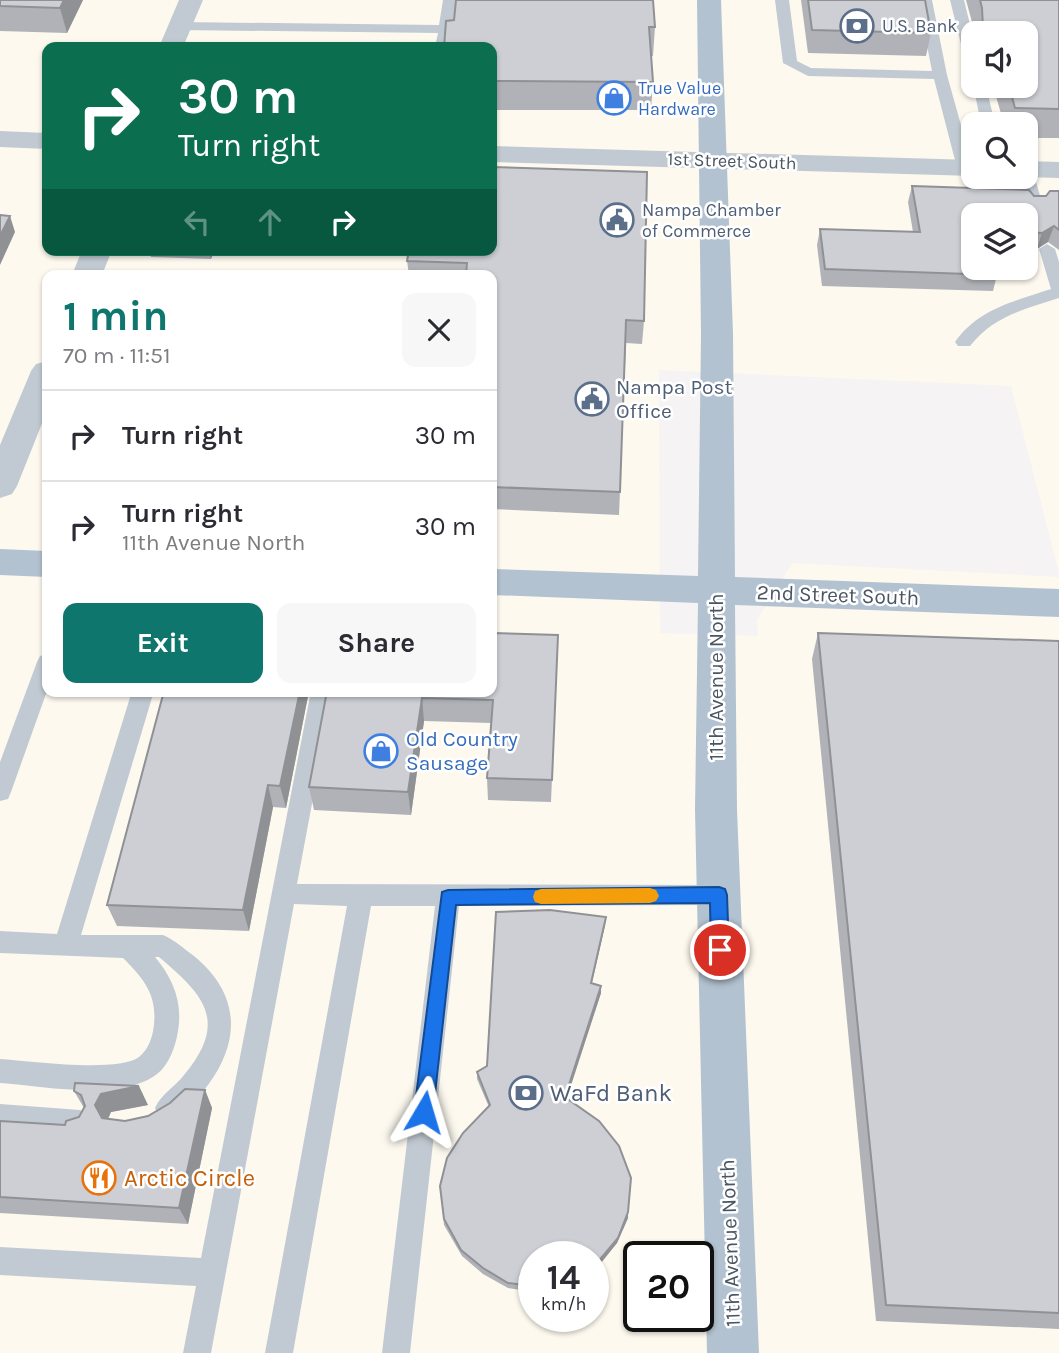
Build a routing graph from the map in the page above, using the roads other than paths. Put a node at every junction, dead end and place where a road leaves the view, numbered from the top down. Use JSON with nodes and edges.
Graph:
{"nodes":[{"id":1,"x":191,"y":0,"type":"edge"},
{"id":2,"x":450,"y":0,"type":"edge"},
{"id":3,"x":709,"y":0,"type":"edge"},
{"id":4,"x":782,"y":0,"type":"edge"},
{"id":5,"x":925,"y":0,"type":"edge"},
{"id":6,"x":957,"y":0,"type":"edge"},
{"id":7,"x":962,"y":21,"type":"edge"},
{"id":8,"x":445,"y":29,"type":"junction"},
{"id":9,"x":176,"y":37,"type":"edge"},
{"id":10,"x":443,"y":42,"type":"edge"},
{"id":11,"x":940,"y":75,"type":"junction"},
{"id":12,"x":0,"y":139,"type":"edge"},
{"id":13,"x":42,"y":141,"type":"edge"},
{"id":14,"x":961,"y":142,"type":"edge"},
{"id":15,"x":497,"y":153,"type":"edge"},
{"id":16,"x":712,"y":160,"type":"junction"},
{"id":17,"x":961,"y":168,"type":"edge"},
{"id":18,"x":1038,"y":169,"type":"edge"},
{"id":19,"x":1059,"y":170,"type":"edge"},
{"id":20,"x":1048,"y":249,"type":"edge"},
{"id":21,"x":1056,"y":270,"type":"edge"},
{"id":22,"x":1059,"y":290,"type":"edge"},
{"id":23,"x":964,"y":342,"type":"dead end"},
{"id":24,"x":42,"y":382,"type":"edge"},
{"id":25,"x":0,"y":486,"type":"edge"},
{"id":26,"x":0,"y":562,"type":"edge"},
{"id":27,"x":42,"y":564,"type":"edge"},
{"id":28,"x":497,"y":582,"type":"edge"},
{"id":29,"x":717,"y":592,"type":"junction"},
{"id":30,"x":1059,"y":603,"type":"edge"},
{"id":31,"x":42,"y":676,"type":"edge"},
{"id":32,"x":141,"y":697,"type":"edge"},
{"id":33,"x":321,"y":697,"type":"edge"},
{"id":34,"x":0,"y":792,"type":"edge"},
{"id":35,"x":284,"y":894,"type":"junction"},
{"id":36,"x":719,"y":895,"type":"junction"},
{"id":37,"x":361,"y":896,"type":"junction"},
{"id":38,"x":448,"y":898,"type":"junction"},
{"id":39,"x":0,"y":942,"type":"edge"},
{"id":40,"x":66,"y":945,"type":"junction"},
{"id":41,"x":129,"y":948,"type":"junction"},
{"id":42,"x":0,"y":1071,"type":"edge"},
{"id":43,"x":0,"y":1117,"type":"edge"},
{"id":44,"x":150,"y":1121,"type":"edge"},
{"id":45,"x":80,"y":1123,"type":"edge"},
{"id":46,"x":0,"y":1261,"type":"edge"},
{"id":47,"x":213,"y":1273,"type":"junction"},
{"id":48,"x":197,"y":1353,"type":"edge"},
{"id":49,"x":279,"y":1353,"type":"edge"},
{"id":50,"x":396,"y":1353,"type":"edge"},
{"id":51,"x":733,"y":1353,"type":"edge"}],
"edges":[{"from":1,"to":9,"type":"street"},
{"from":2,"to":8,"type":"lane"},
{"from":3,"to":16,"type":"main road","name":"11th Avenue North"},
{"from":4,"to":11,"type":"lane"},
{"from":5,"to":11,"type":"lane"},
{"from":6,"to":7,"type":"lane"},
{"from":8,"to":9,"type":"lane"},
{"from":8,"to":10,"type":"lane"},
{"from":11,"to":14,"type":"lane"},
{"from":12,"to":13,"type":"street"},
{"from":15,"to":16,"type":"street","name":"1st Street South"},
{"from":16,"to":17,"type":"street","name":"1st Street South"},
{"from":16,"to":29,"type":"main road","name":"11th Avenue North"},
{"from":18,"to":19,"type":"street"},
{"from":20,"to":21,"type":"lane"},
{"from":21,"to":22,"type":"lane"},
{"from":22,"to":23,"type":"lane"},
{"from":24,"to":25,"type":"street"},
{"from":26,"to":27,"type":"main road"},
{"from":28,"to":29,"type":"main road","name":"2nd Street South"},
{"from":29,"to":30,"type":"main road","name":"2nd Street South"},
{"from":29,"to":36,"type":"main road","name":"11th Avenue North"},
{"from":31,"to":34,"type":"lane"},
{"from":32,"to":40,"type":"lane"},
{"from":33,"to":35,"type":"lane"},
{"from":35,"to":37,"type":"lane"},
{"from":35,"to":47,"type":"lane"},
{"from":36,"to":38,"type":"lane"},
{"from":36,"to":51,"type":"main road","name":"11th Avenue North"},
{"from":37,"to":38,"type":"lane"},
{"from":37,"to":49,"type":"lane"},
{"from":38,"to":50,"type":"lane"},
{"from":39,"to":40,"type":"lane"},
{"from":40,"to":41,"type":"lane"},
{"from":41,"to":42,"type":"lane"},
{"from":41,"to":44,"type":"lane"},
{"from":43,"to":45,"type":"lane"},
{"from":46,"to":47,"type":"lane"},
{"from":47,"to":48,"type":"lane"}]}
